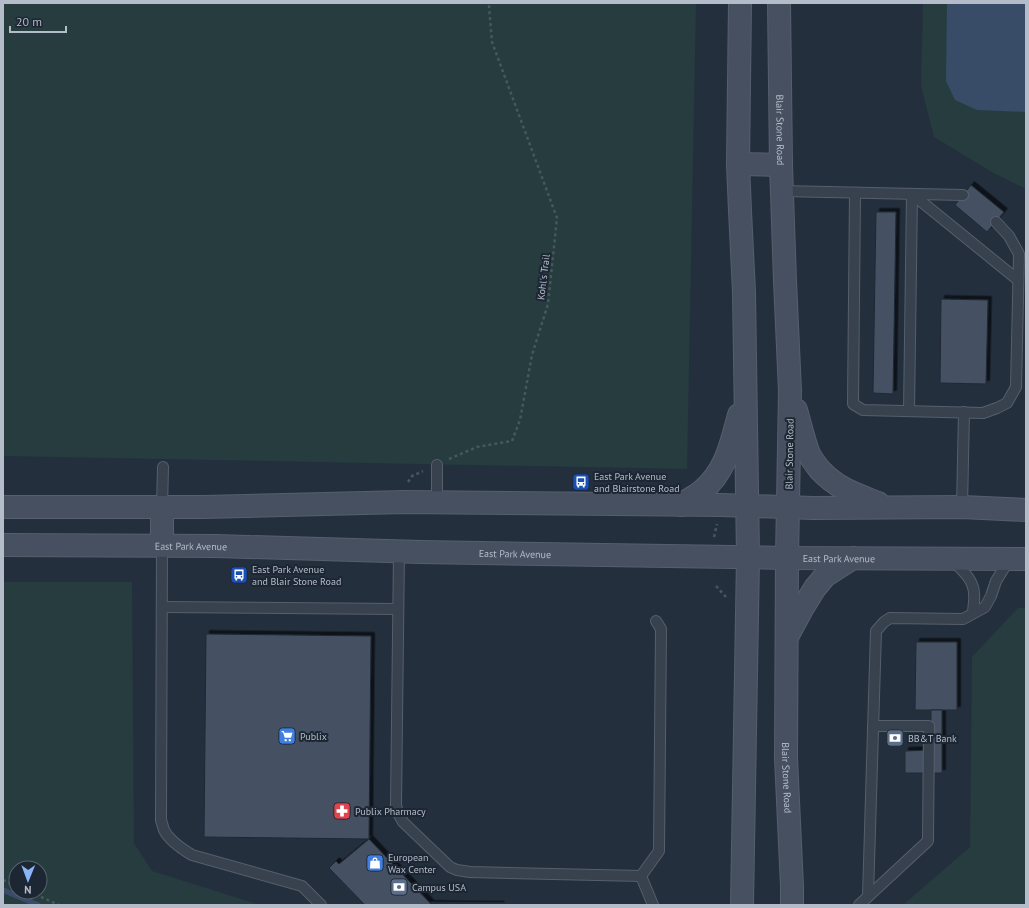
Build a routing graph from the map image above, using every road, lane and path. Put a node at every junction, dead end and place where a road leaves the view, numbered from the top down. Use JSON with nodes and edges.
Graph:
{"nodes":[{"id":1,"x":490,"y":3,"type":"edge"},
{"id":2,"x":740,"y":3,"type":"edge"},
{"id":3,"x":779,"y":3,"type":"edge"},
{"id":4,"x":738,"y":164,"type":"junction"},
{"id":5,"x":781,"y":165,"type":"junction"},
{"id":6,"x":782,"y":191,"type":"junction"},
{"id":7,"x":855,"y":193,"type":"junction"},
{"id":8,"x":912,"y":194,"type":"junction"},
{"id":9,"x":963,"y":195,"type":"dead end"},
{"id":10,"x":996,"y":222,"type":"dead end"},
{"id":11,"x":1018,"y":280,"type":"junction"},
{"id":12,"x":790,"y":389,"type":"junction"},
{"id":13,"x":746,"y":393,"type":"junction"},
{"id":14,"x":909,"y":411,"type":"junction"},
{"id":15,"x":964,"y":412,"type":"junction"},
{"id":16,"x":437,"y":465,"type":"junction"},
{"id":17,"x":163,"y":467,"type":"dead end"},
{"id":18,"x":405,"y":486,"type":"dead end"},
{"id":19,"x":437,"y":502,"type":"junction"},
{"id":20,"x":681,"y":505,"type":"junction"},
{"id":21,"x":748,"y":506,"type":"junction"},
{"id":22,"x":3,"y":507,"type":"edge"},
{"id":23,"x":162,"y":507,"type":"junction"},
{"id":24,"x":788,"y":507,"type":"junction"},
{"id":25,"x":889,"y":507,"type":"junction"},
{"id":26,"x":962,"y":508,"type":"junction"},
{"id":27,"x":1026,"y":510,"type":"edge"},
{"id":28,"x":718,"y":522,"type":"dead end"},
{"id":29,"x":714,"y":538,"type":"dead end"},
{"id":30,"x":3,"y":545,"type":"edge"},
{"id":31,"x":162,"y":546,"type":"junction"},
{"id":32,"x":399,"y":552,"type":"junction"},
{"id":33,"x":748,"y":557,"type":"junction"},
{"id":34,"x":787,"y":558,"type":"junction"},
{"id":35,"x":852,"y":558,"type":"junction"},
{"id":36,"x":951,"y":559,"type":"junction"},
{"id":37,"x":1018,"y":559,"type":"edge"},
{"id":38,"x":162,"y":607,"type":"junction"},
{"id":39,"x":398,"y":609,"type":"junction"},
{"id":40,"x":973,"y":613,"type":"junction"},
{"id":41,"x":656,"y":621,"type":"dead end"},
{"id":42,"x":787,"y":638,"type":"junction"},
{"id":43,"x":873,"y":726,"type":"junction"},
{"id":44,"x":641,"y":876,"type":"junction"},
{"id":45,"x":868,"y":896,"type":"junction"},
{"id":46,"x":47,"y":900,"type":"edge"},
{"id":47,"x":58,"y":905,"type":"edge"},
{"id":48,"x":321,"y":905,"type":"edge"},
{"id":49,"x":653,"y":905,"type":"edge"},
{"id":50,"x":742,"y":905,"type":"edge"},
{"id":51,"x":792,"y":905,"type":"edge"},
{"id":52,"x":859,"y":905,"type":"edge"}],
"edges":[{"from":1,"to":16,"type":"path","name":"Kohl's Trail"},
{"from":2,"to":4,"type":"main road"},
{"from":3,"to":5,"type":"main road","name":"Blair Stone Road"},
{"from":4,"to":5,"type":"main road"},
{"from":4,"to":13,"type":"main road"},
{"from":5,"to":6,"type":"main road","name":"Blair Stone Road"},
{"from":6,"to":7,"type":"lane"},
{"from":6,"to":12,"type":"main road","name":"Blair Stone Road"},
{"from":7,"to":8,"type":"lane"},
{"from":7,"to":14,"type":"lane"},
{"from":8,"to":9,"type":"lane"},
{"from":8,"to":11,"type":"lane"},
{"from":8,"to":14,"type":"lane"},
{"from":10,"to":11,"type":"lane"},
{"from":11,"to":15,"type":"lane"},
{"from":12,"to":24,"type":"main road","name":"Blair Stone Road"},
{"from":12,"to":25,"type":"main road"},
{"from":13,"to":20,"type":"main road"},
{"from":13,"to":21,"type":"main road"},
{"from":14,"to":15,"type":"lane"},
{"from":15,"to":26,"type":"lane"},
{"from":16,"to":18,"type":"path","name":"Kohl's Trail"},
{"from":16,"to":19,"type":"lane"},
{"from":17,"to":23,"type":"lane"},
{"from":19,"to":20,"type":"main road"},
{"from":19,"to":23,"type":"main road"},
{"from":20,"to":21,"type":"main road"},
{"from":21,"to":24,"type":"main road"},
{"from":21,"to":33,"type":"main road"},
{"from":22,"to":23,"type":"main road"},
{"from":23,"to":31,"type":"main road"},
{"from":24,"to":25,"type":"main road"},
{"from":24,"to":34,"type":"main road","name":"Blair Stone Road"},
{"from":25,"to":26,"type":"main road"},
{"from":26,"to":27,"type":"main road"},
{"from":28,"to":29,"type":"path"},
{"from":30,"to":31,"type":"main road","name":"East Park Avenue"},
{"from":31,"to":32,"type":"main road","name":"East Park Avenue"},
{"from":31,"to":38,"type":"lane"},
{"from":32,"to":33,"type":"main road","name":"East Park Avenue"},
{"from":32,"to":39,"type":"lane"},
{"from":33,"to":34,"type":"main road","name":"East Park Avenue"},
{"from":33,"to":50,"type":"main road"},
{"from":34,"to":35,"type":"main road","name":"East Park Avenue"},
{"from":34,"to":42,"type":"main road","name":"Blair Stone Road"},
{"from":35,"to":36,"type":"main road","name":"East Park Avenue"},
{"from":35,"to":42,"type":"main road"},
{"from":36,"to":37,"type":"main road","name":"East Park Avenue"},
{"from":36,"to":40,"type":"lane"},
{"from":37,"to":40,"type":"lane"},
{"from":38,"to":39,"type":"lane"},
{"from":38,"to":48,"type":"lane"},
{"from":39,"to":44,"type":"lane"},
{"from":40,"to":43,"type":"lane"},
{"from":41,"to":44,"type":"lane"},
{"from":42,"to":51,"type":"main road","name":"Blair Stone Road"},
{"from":43,"to":45,"type":"lane"},
{"from":43,"to":45,"type":"lane"},
{"from":44,"to":49,"type":"lane"},
{"from":45,"to":52,"type":"lane"},
{"from":46,"to":47,"type":"path"}]}
